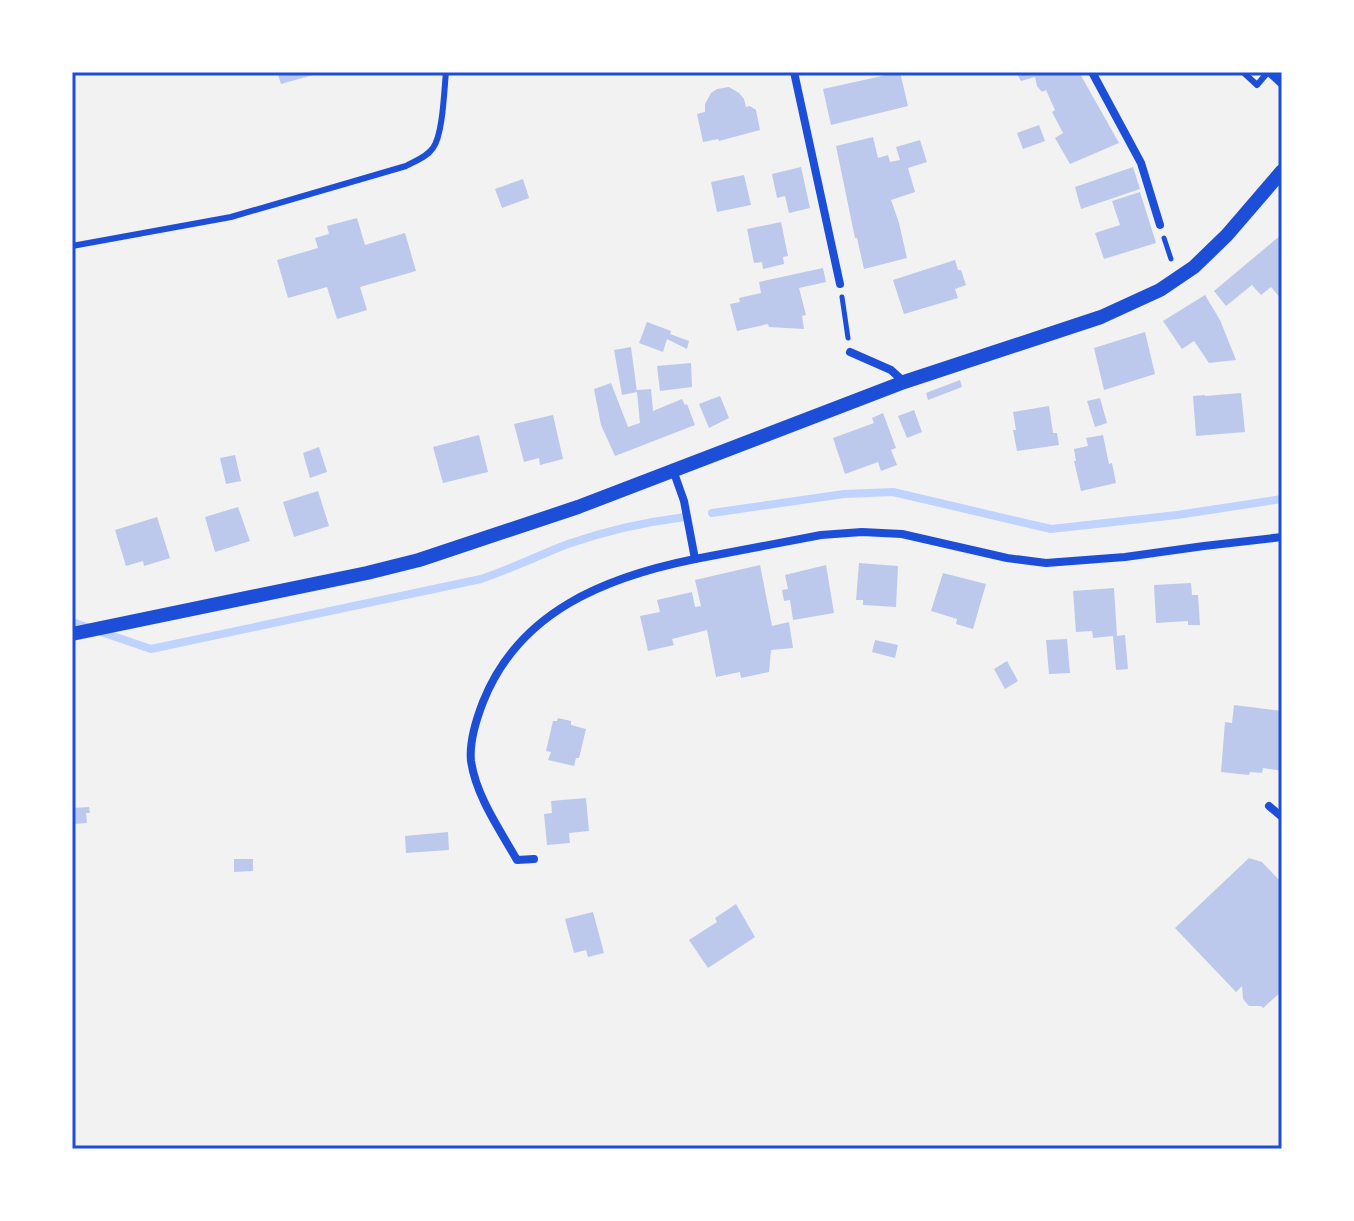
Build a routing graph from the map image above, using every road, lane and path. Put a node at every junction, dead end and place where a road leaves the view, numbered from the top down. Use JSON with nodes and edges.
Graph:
{"nodes":[{"id":1,"x":446,"y":72,"type":"edge"},
{"id":2,"x":794,"y":72,"type":"edge"},
{"id":3,"x":1092,"y":72,"type":"edge"},
{"id":4,"x":1243,"y":72,"type":"edge"},
{"id":5,"x":1268,"y":72,"type":"edge"},
{"id":6,"x":1282,"y":84,"type":"edge"},
{"id":7,"x":1282,"y":171,"type":"edge"},
{"id":8,"x":1160,"y":225,"type":"joint"},
{"id":9,"x":72,"y":246,"type":"edge"},
{"id":10,"x":1177,"y":279,"type":"junction"},
{"id":11,"x":840,"y":284,"type":"joint"},
{"id":12,"x":850,"y":352,"type":"joint"},
{"id":13,"x":904,"y":382,"type":"junction"},
{"id":14,"x":673,"y":470,"type":"junction"},
{"id":15,"x":1282,"y":537,"type":"edge"},
{"id":16,"x":695,"y":559,"type":"junction"},
{"id":17,"x":72,"y":634,"type":"edge"},
{"id":18,"x":1269,"y":806,"type":"dead end"},
{"id":19,"x":1282,"y":817,"type":"edge"},
{"id":20,"x":534,"y":859,"type":"dead end"}],
"edges":[{"from":1,"to":9,"type":"lane"},
{"from":2,"to":11,"type":"street"},
{"from":3,"to":8,"type":"street"},
{"from":4,"to":5,"type":"lane"},
{"from":5,"to":6,"type":"street"},
{"from":7,"to":10,"type":"street"},
{"from":8,"to":10,"type":"path"},
{"from":10,"to":13,"type":"street"},
{"from":11,"to":12,"type":"path"},
{"from":12,"to":13,"type":"street"},
{"from":13,"to":14,"type":"street"},
{"from":14,"to":16,"type":"street"},
{"from":14,"to":17,"type":"street"},
{"from":15,"to":16,"type":"street"},
{"from":16,"to":20,"type":"street"},
{"from":18,"to":19,"type":"street"}]}
